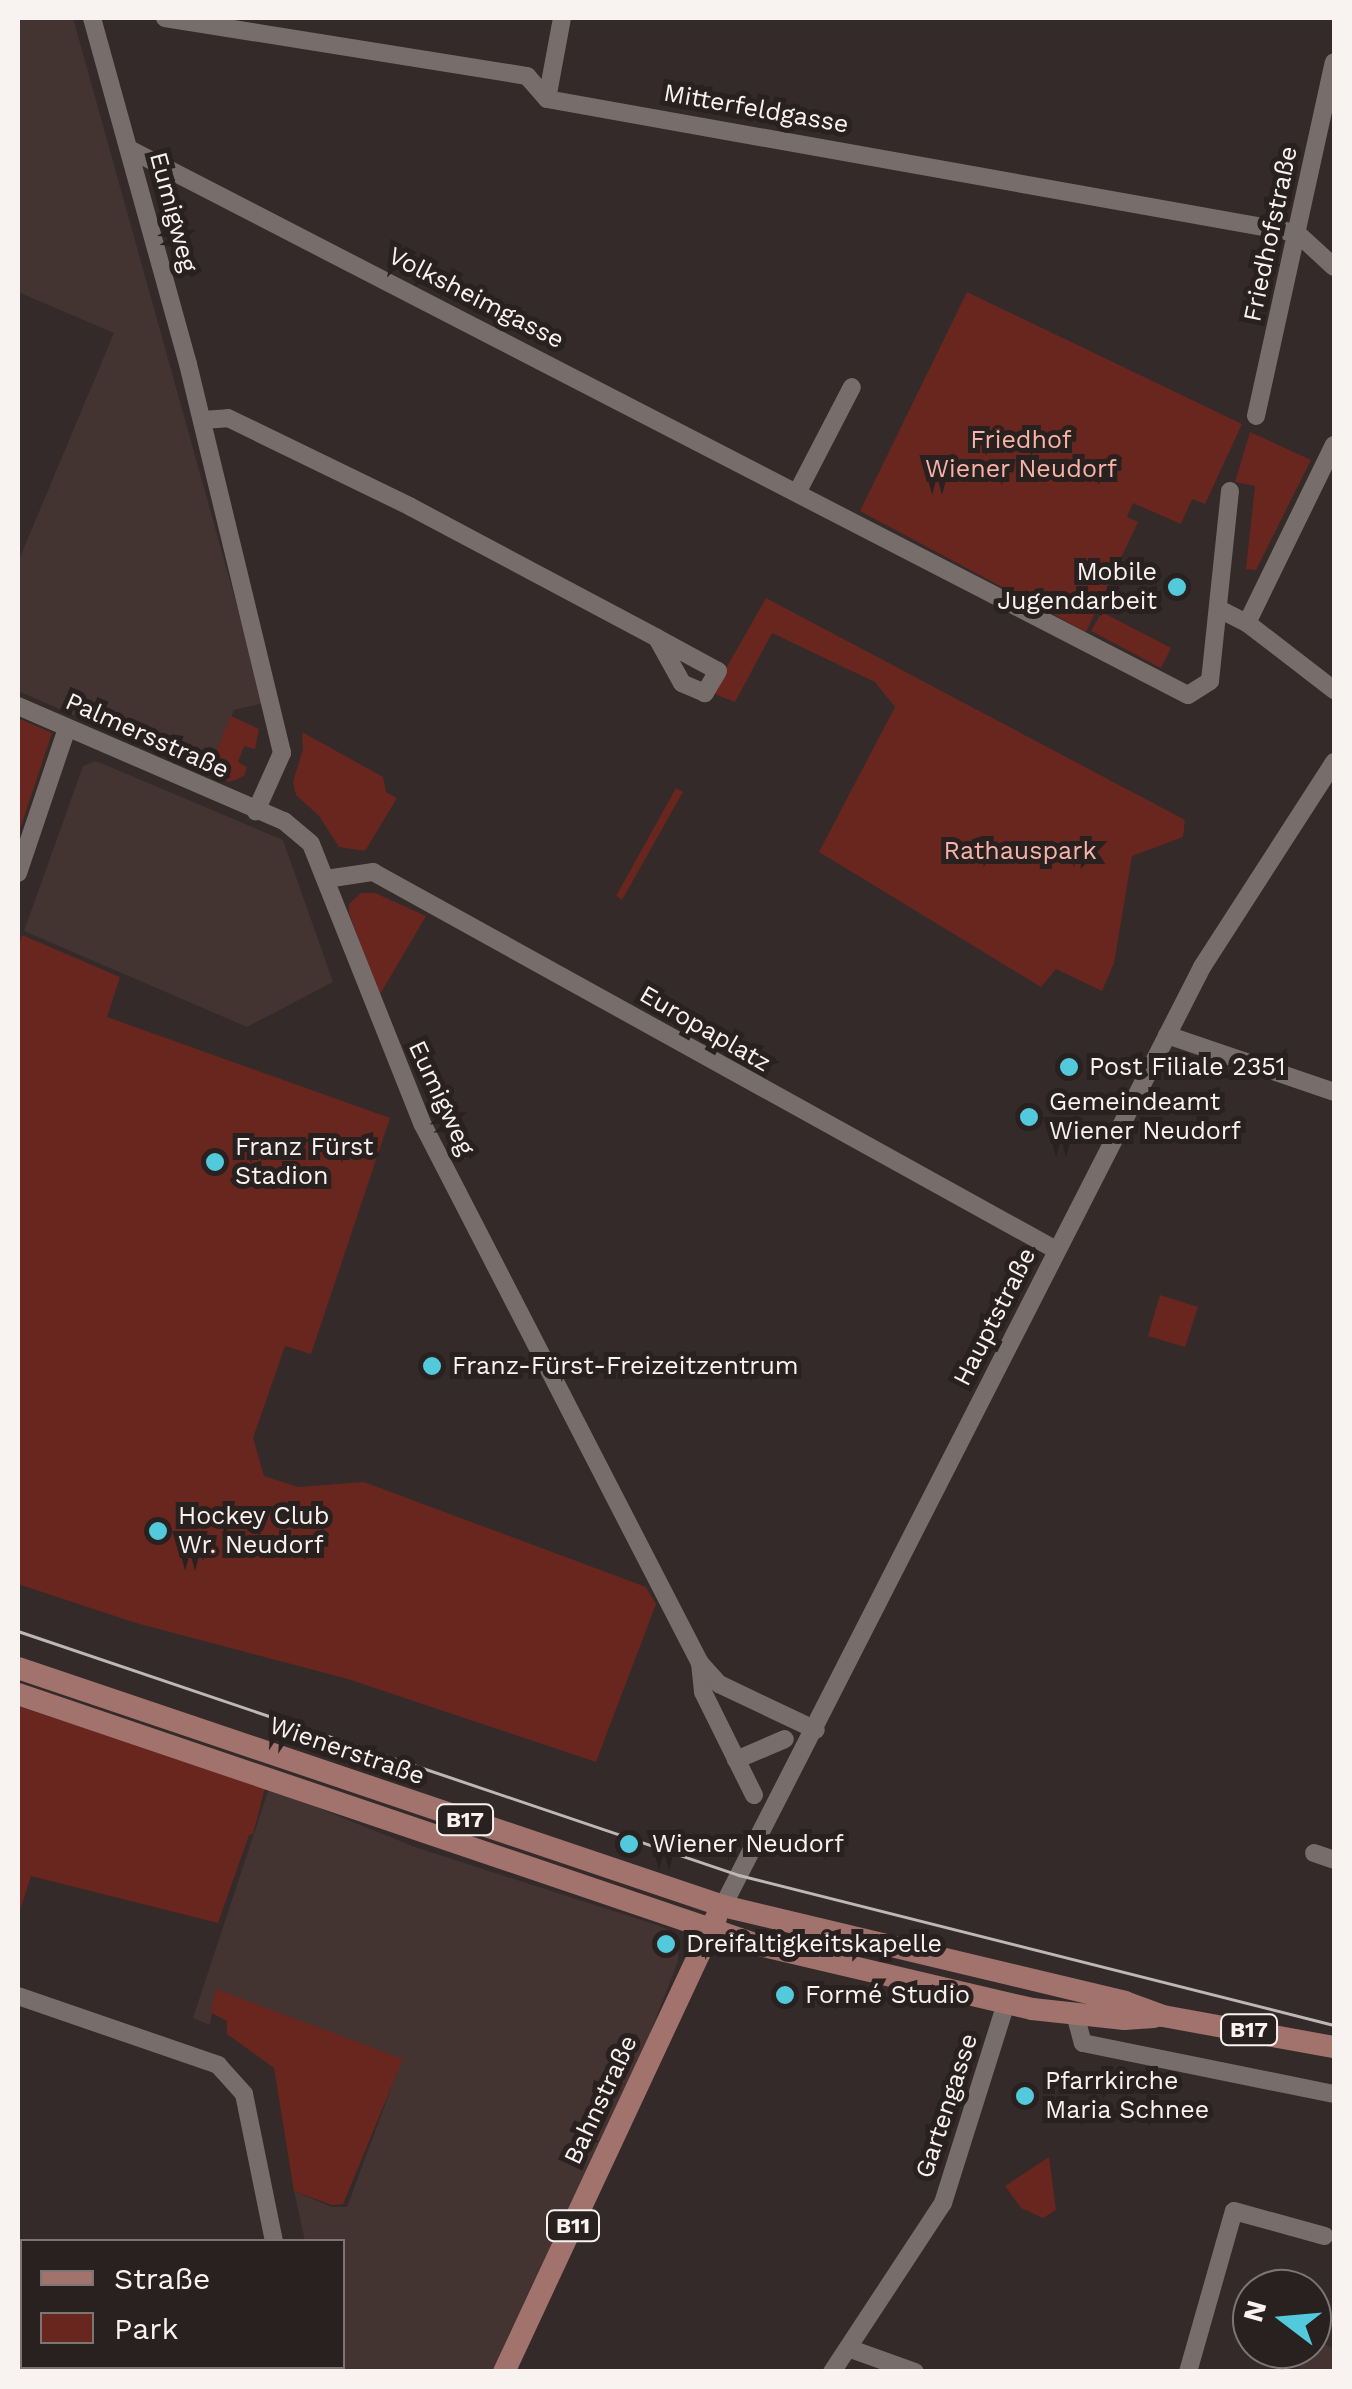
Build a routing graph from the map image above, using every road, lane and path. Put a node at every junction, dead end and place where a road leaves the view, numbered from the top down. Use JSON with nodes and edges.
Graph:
{"nodes":[{"id":1,"x":92,"y":18,"type":"edge"},
{"id":2,"x":165,"y":18,"type":"edge"},
{"id":3,"x":562,"y":18,"type":"edge"},
{"id":4,"x":1334,"y":62,"type":"edge"},
{"id":5,"x":547,"y":99,"type":"junction"},
{"id":6,"x":131,"y":150,"type":"junction"},
{"id":7,"x":1297,"y":234,"type":"junction"},
{"id":8,"x":1334,"y":267,"type":"edge"},
{"id":9,"x":852,"y":387,"type":"dead end"},
{"id":10,"x":1256,"y":416,"type":"dead end"},
{"id":11,"x":202,"y":420,"type":"junction"},
{"id":12,"x":1334,"y":445,"type":"edge"},
{"id":13,"x":798,"y":490,"type":"junction"},
{"id":14,"x":1230,"y":491,"type":"dead end"},
{"id":15,"x":1219,"y":609,"type":"junction"},
{"id":16,"x":1247,"y":622,"type":"junction"},
{"id":17,"x":658,"y":638,"type":"dead end"},
{"id":18,"x":1334,"y":690,"type":"edge"},
{"id":19,"x":18,"y":706,"type":"edge"},
{"id":20,"x":68,"y":728,"type":"junction"},
{"id":21,"x":1334,"y":762,"type":"edge"},
{"id":22,"x":256,"y":812,"type":"junction"},
{"id":23,"x":18,"y":874,"type":"edge"},
{"id":24,"x":326,"y":879,"type":"junction"},
{"id":25,"x":1167,"y":1035,"type":"junction"},
{"id":26,"x":1334,"y":1092,"type":"edge"},
{"id":27,"x":1056,"y":1250,"type":"junction"},
{"id":28,"x":700,"y":1663,"type":"junction"},
{"id":29,"x":18,"y":1668,"type":"edge"},
{"id":30,"x":18,"y":1694,"type":"edge"},
{"id":31,"x":816,"y":1730,"type":"junction"},
{"id":32,"x":784,"y":1739,"type":"dead end"},
{"id":33,"x":205,"y":1744,"type":"junction"},
{"id":34,"x":736,"y":1760,"type":"junction"},
{"id":35,"x":754,"y":1795,"type":"dead end"},
{"id":36,"x":1314,"y":1853,"type":"dead end"},
{"id":37,"x":1334,"y":1860,"type":"edge"},
{"id":38,"x":722,"y":1906,"type":"junction"},
{"id":39,"x":709,"y":1931,"type":"junction"},
{"id":40,"x":18,"y":1996,"type":"edge"},
{"id":41,"x":1006,"y":2003,"type":"junction"},
{"id":42,"x":1075,"y":2014,"type":"junction"},
{"id":43,"x":1163,"y":2016,"type":"junction"},
{"id":44,"x":1334,"y":2048,"type":"edge"},
{"id":45,"x":1334,"y":2094,"type":"edge"},
{"id":46,"x":1324,"y":2236,"type":"dead end"},
{"id":47,"x":273,"y":2239,"type":"edge"},
{"id":48,"x":848,"y":2348,"type":"junction"},
{"id":49,"x":504,"y":2372,"type":"edge"},
{"id":50,"x":832,"y":2372,"type":"edge"},
{"id":51,"x":915,"y":2372,"type":"edge"},
{"id":52,"x":1188,"y":2372,"type":"edge"}],
"edges":[{"from":1,"to":6,"type":"street","name":"Eumigweg"},
{"from":2,"to":5,"type":"street","name":"Mitterfeldgasse"},
{"from":3,"to":5,"type":"street"},
{"from":4,"to":7,"type":"street","name":"Friedhofstraße"},
{"from":5,"to":7,"type":"street","name":"Mitterfeldgasse"},
{"from":6,"to":11,"type":"street","name":"Eumigweg"},
{"from":6,"to":13,"type":"street","name":"Volksheimgasse"},
{"from":7,"to":8,"type":"street"},
{"from":7,"to":10,"type":"street","name":"Friedhofstraße"},
{"from":9,"to":13,"type":"street"},
{"from":11,"to":17,"type":"street"},
{"from":11,"to":22,"type":"street","name":"Eumigweg"},
{"from":12,"to":16,"type":"street"},
{"from":13,"to":15,"type":"street","name":"Volksheimgasse"},
{"from":14,"to":15,"type":"street"},
{"from":15,"to":16,"type":"street"},
{"from":16,"to":18,"type":"street"},
{"from":19,"to":20,"type":"street","name":"Palmersstraße"},
{"from":20,"to":22,"type":"street","name":"Palmersstraße"},
{"from":20,"to":23,"type":"street"},
{"from":21,"to":25,"type":"street","name":"Hauptstraße"},
{"from":22,"to":24,"type":"street","name":"Eumigweg"},
{"from":24,"to":27,"type":"street","name":"Europaplatz"},
{"from":24,"to":28,"type":"street","name":"Eumigweg"},
{"from":25,"to":26,"type":"street"},
{"from":25,"to":27,"type":"street","name":"Hauptstraße"},
{"from":27,"to":31,"type":"street","name":"Hauptstraße"},
{"from":28,"to":31,"type":"street","name":"Eumigweg"},
{"from":28,"to":34,"type":"street"},
{"from":29,"to":33,"type":"main road","number":"B17"},
{"from":30,"to":33,"type":"main road","number":"B17"},
{"from":31,"to":38,"type":"street","name":"Hauptstraße"},
{"from":32,"to":34,"type":"street"},
{"from":33,"to":38,"type":"main road","name":"Wienerstraße","number":"B17"},
{"from":33,"to":39,"type":"main road","name":"Wienerstraße","number":"B17"},
{"from":34,"to":35,"type":"street"},
{"from":36,"to":37,"type":"street"},
{"from":38,"to":39,"type":"main road","name":"Bahnstraße","number":"B11"},
{"from":38,"to":43,"type":"main road","name":"Wienerstraße","number":"B17"},
{"from":39,"to":41,"type":"main road","name":"Wienerstraße","number":"B17"},
{"from":39,"to":49,"type":"main road","name":"Bahnstraße","number":"B11"},
{"from":40,"to":47,"type":"street"},
{"from":41,"to":42,"type":"main road","name":"Wienerstraße","number":"B17"},
{"from":41,"to":48,"type":"street","name":"Gartengasse"},
{"from":42,"to":43,"type":"main road","name":"Wienerstraße","number":"B17"},
{"from":42,"to":45,"type":"street"},
{"from":43,"to":44,"type":"main road","name":"Wienerstraße","number":"B17"},
{"from":46,"to":52,"type":"street"},
{"from":48,"to":50,"type":"street","name":"Gartengasse"},
{"from":48,"to":51,"type":"street"}]}
